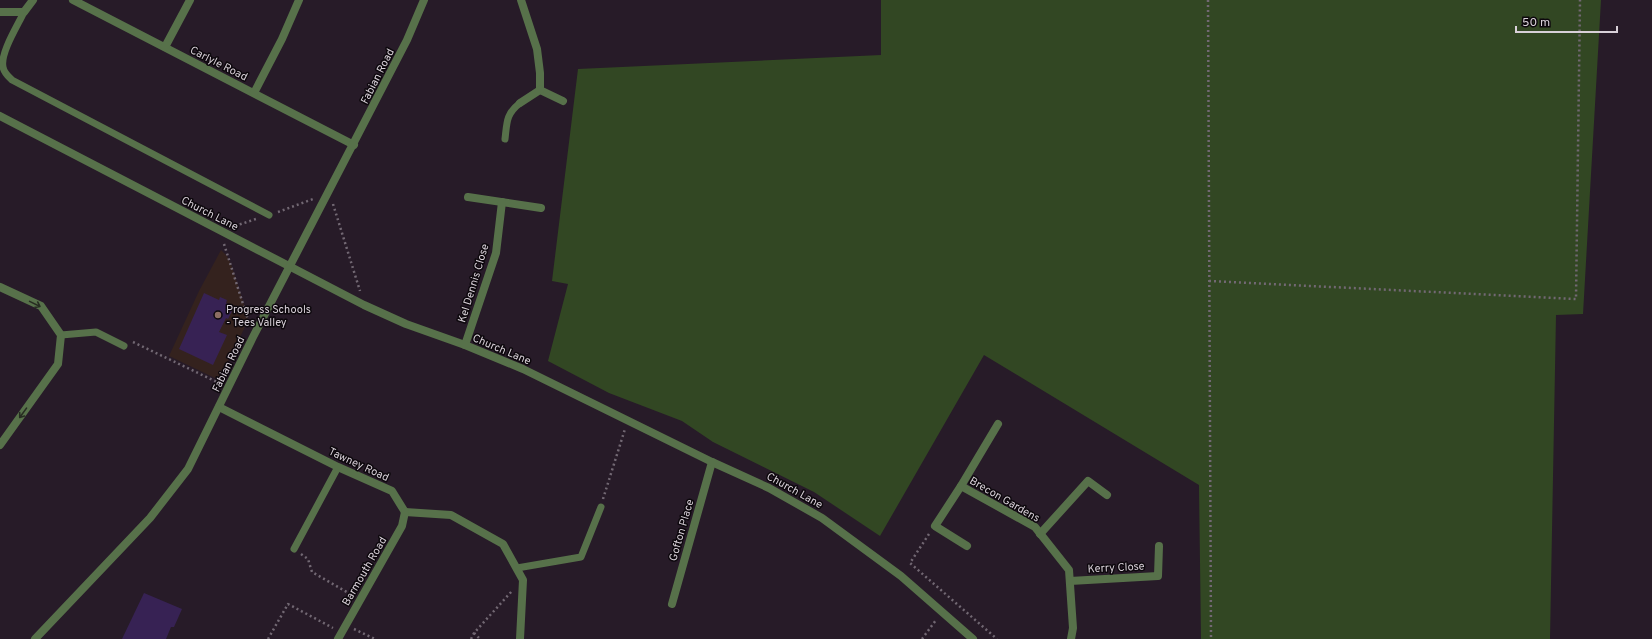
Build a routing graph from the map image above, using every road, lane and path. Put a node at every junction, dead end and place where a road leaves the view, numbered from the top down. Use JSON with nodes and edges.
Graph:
{"nodes":[{"id":1,"x":33,"y":0,"type":"edge"},
{"id":2,"x":73,"y":0,"type":"edge"},
{"id":3,"x":190,"y":0,"type":"edge"},
{"id":4,"x":299,"y":0,"type":"edge"},
{"id":5,"x":424,"y":0,"type":"edge"},
{"id":6,"x":521,"y":0,"type":"edge"},
{"id":7,"x":1208,"y":0,"type":"edge"},
{"id":8,"x":1580,"y":0,"type":"edge"},
{"id":9,"x":0,"y":12,"type":"edge"},
{"id":10,"x":24,"y":12,"type":"junction"},
{"id":11,"x":165,"y":47,"type":"junction"},
{"id":12,"x":540,"y":90,"type":"junction"},
{"id":13,"x":254,"y":93,"type":"junction"},
{"id":14,"x":563,"y":101,"type":"dead end"},
{"id":15,"x":520,"y":103,"type":"joint"},
{"id":16,"x":0,"y":116,"type":"edge"},
{"id":17,"x":505,"y":139,"type":"dead end"},
{"id":18,"x":354,"y":145,"type":"junction"},
{"id":19,"x":468,"y":197,"type":"dead end"},
{"id":20,"x":502,"y":202,"type":"junction"},
{"id":21,"x":541,"y":208,"type":"dead end"},
{"id":22,"x":269,"y":215,"type":"dead end"},
{"id":23,"x":291,"y":267,"type":"junction"},
{"id":24,"x":1210,"y":281,"type":"junction"},
{"id":25,"x":0,"y":287,"type":"edge"},
{"id":26,"x":61,"y":335,"type":"junction"},
{"id":27,"x":465,"y":345,"type":"junction"},
{"id":28,"x":124,"y":346,"type":"joint"},
{"id":29,"x":228,"y":388,"type":"junction"},
{"id":30,"x":219,"y":407,"type":"junction"},
{"id":31,"x":627,"y":420,"type":"junction"},
{"id":32,"x":998,"y":424,"type":"dead end"},
{"id":33,"x":0,"y":445,"type":"edge"},
{"id":34,"x":712,"y":462,"type":"junction"},
{"id":35,"x":338,"y":467,"type":"junction"},
{"id":36,"x":961,"y":486,"type":"junction"},
{"id":37,"x":1107,"y":495,"type":"dead end"},
{"id":38,"x":601,"y":507,"type":"joint"},
{"id":39,"x":405,"y":512,"type":"junction"},
{"id":40,"x":935,"y":526,"type":"junction"},
{"id":41,"x":1040,"y":534,"type":"junction"},
{"id":42,"x":967,"y":546,"type":"dead end"},
{"id":43,"x":1159,"y":546,"type":"dead end"},
{"id":44,"x":294,"y":549,"type":"joint"},
{"id":45,"x":517,"y":568,"type":"junction"},
{"id":46,"x":522,"y":580,"type":"junction"},
{"id":47,"x":1070,"y":581,"type":"junction"},
{"id":48,"x":360,"y":600,"type":"junction"},
{"id":49,"x":672,"y":604,"type":"dead end"},
{"id":50,"x":474,"y":632,"type":"junction"},
{"id":51,"x":339,"y":636,"type":"edge"},
{"id":52,"x":36,"y":639,"type":"edge"},
{"id":53,"x":268,"y":639,"type":"edge"},
{"id":54,"x":375,"y":639,"type":"edge"},
{"id":55,"x":470,"y":639,"type":"edge"},
{"id":56,"x":480,"y":639,"type":"edge"},
{"id":57,"x":520,"y":639,"type":"edge"},
{"id":58,"x":972,"y":639,"type":"edge"},
{"id":59,"x":997,"y":639,"type":"edge"},
{"id":60,"x":1071,"y":639,"type":"edge"},
{"id":61,"x":1212,"y":639,"type":"edge"}],
"edges":[{"from":1,"to":10,"type":"street"},
{"from":2,"to":11,"type":"street","name":"Carlyle Road"},
{"from":3,"to":11,"type":"street"},
{"from":4,"to":13,"type":"street"},
{"from":5,"to":18,"type":"street","name":"Fabian Road"},
{"from":6,"to":12,"type":"street"},
{"from":7,"to":24,"type":"path"},
{"from":8,"to":24,"type":"path"},
{"from":9,"to":10,"type":"street"},
{"from":10,"to":22,"type":"lane"},
{"from":11,"to":13,"type":"street","name":"Carlyle Road"},
{"from":12,"to":14,"type":"street"},
{"from":12,"to":15,"type":"street"},
{"from":13,"to":18,"type":"street","name":"Carlyle Road"},
{"from":15,"to":17,"type":"lane"},
{"from":16,"to":23,"type":"street","name":"Church Lane"},
{"from":18,"to":23,"type":"street","name":"Fabian Road"},
{"from":19,"to":20,"type":"street"},
{"from":20,"to":21,"type":"street"},
{"from":20,"to":27,"type":"street","name":"Kel Dennis Close"},
{"from":23,"to":27,"type":"street","name":"Church Lane"},
{"from":23,"to":29,"type":"street","name":"Fabian Road"},
{"from":24,"to":61,"type":"path"},
{"from":25,"to":26,"type":"street","one_way":true},
{"from":26,"to":28,"type":"lane"},
{"from":26,"to":33,"type":"street","one_way":true},
{"from":27,"to":31,"type":"street","name":"Church Lane"},
{"from":28,"to":29,"type":"path"},
{"from":29,"to":30,"type":"street","name":"Fabian Road"},
{"from":30,"to":35,"type":"street","name":"Tawney Road"},
{"from":30,"to":52,"type":"street","name":"Fabian Road"},
{"from":31,"to":34,"type":"street","name":"Church Lane"},
{"from":31,"to":38,"type":"path"},
{"from":32,"to":36,"type":"street","name":"Brecon Gardens"},
{"from":34,"to":49,"type":"street","name":"Gofton Place"},
{"from":34,"to":58,"type":"street","name":"Church Lane"},
{"from":35,"to":39,"type":"street","name":"Tawney Road"},
{"from":35,"to":44,"type":"lane"},
{"from":36,"to":40,"type":"street"},
{"from":36,"to":41,"type":"street","name":"Brecon Gardens"},
{"from":37,"to":41,"type":"street"},
{"from":38,"to":45,"type":"lane"},
{"from":39,"to":45,"type":"street"},
{"from":39,"to":48,"type":"street","name":"Barmouth Road"},
{"from":40,"to":42,"type":"street"},
{"from":40,"to":59,"type":"path"},
{"from":41,"to":47,"type":"street","name":"Brecon Gardens"},
{"from":43,"to":47,"type":"street","name":"Kerry Close"},
{"from":44,"to":48,"type":"path"},
{"from":45,"to":46,"type":"street"},
{"from":46,"to":50,"type":"path"},
{"from":46,"to":57,"type":"street"},
{"from":47,"to":60,"type":"street","name":"Brecon Gardens"},
{"from":48,"to":51,"type":"street","name":"Barmouth Road"},
{"from":50,"to":55,"type":"path"},
{"from":50,"to":56,"type":"path"},
{"from":51,"to":53,"type":"path"},
{"from":51,"to":54,"type":"path"}]}
